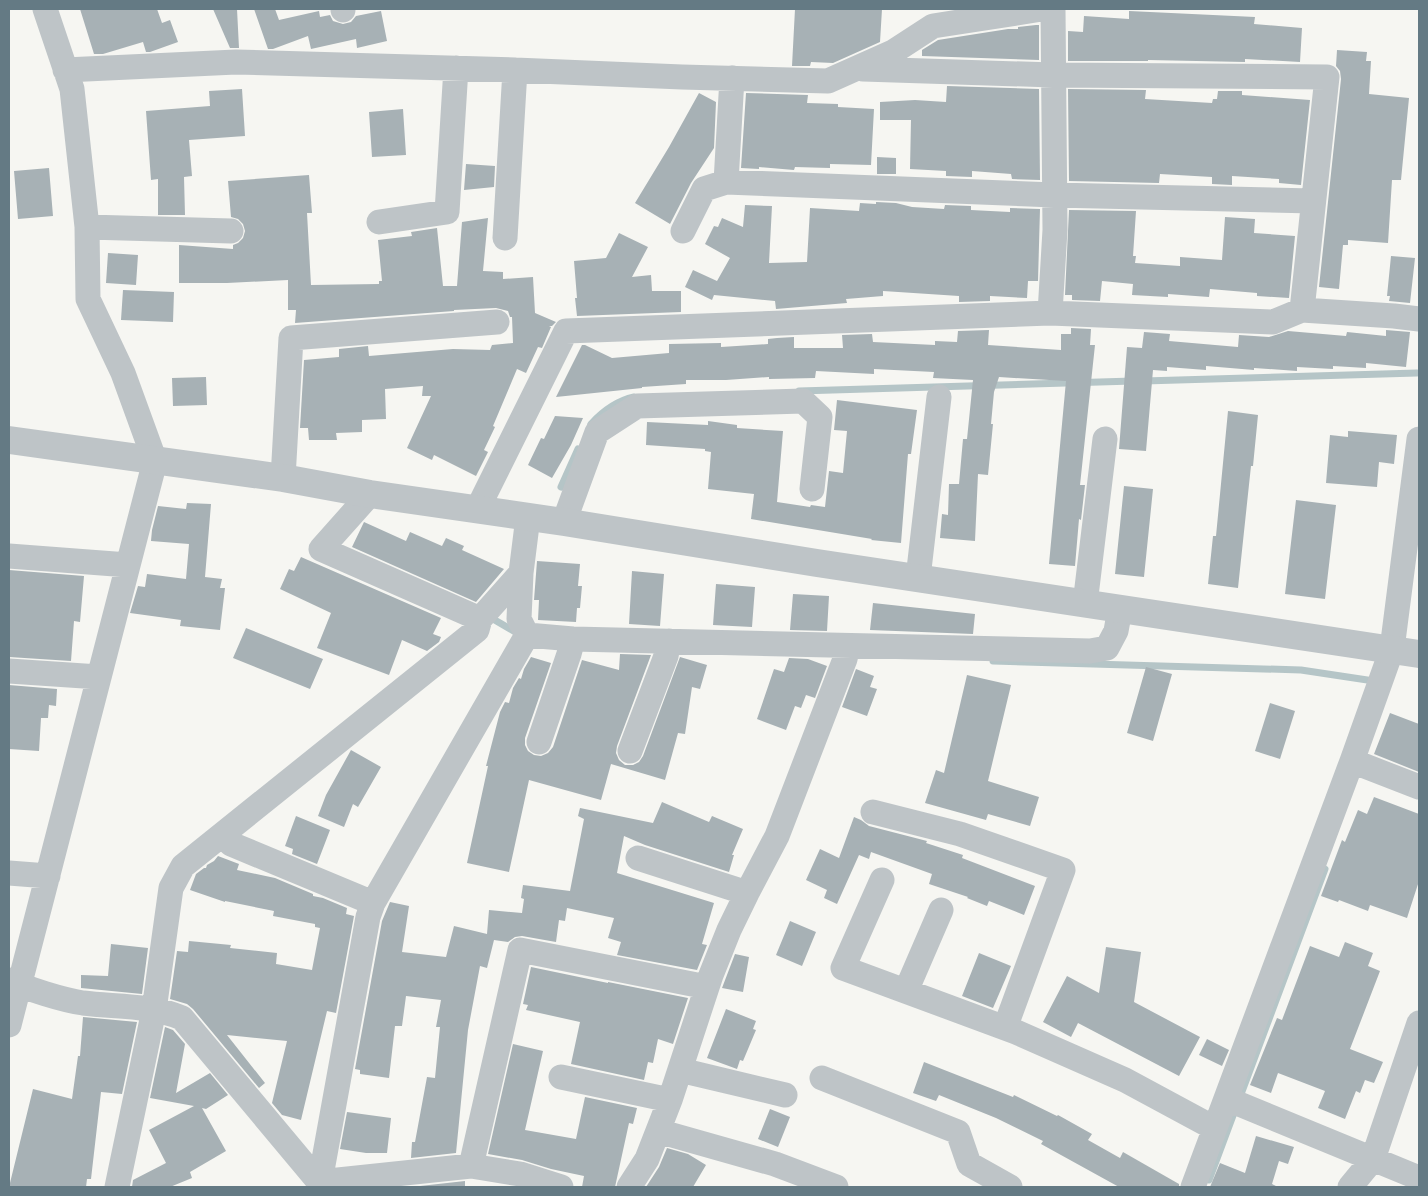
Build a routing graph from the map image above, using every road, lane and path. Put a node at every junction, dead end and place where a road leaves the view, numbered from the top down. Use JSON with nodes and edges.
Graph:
{"nodes":[{"id":1,"x":45,"y":9,"type":"edge"},
{"id":2,"x":1042,"y":9,"type":"edge"},
{"id":3,"x":1053,"y":9,"type":"edge"},
{"id":4,"x":456,"y":68,"type":"junction"},
{"id":5,"x":855,"y":69,"type":"junction"},
{"id":6,"x":66,"y":70,"type":"junction"},
{"id":7,"x":516,"y":70,"type":"junction"},
{"id":8,"x":1053,"y":75,"type":"junction"},
{"id":9,"x":732,"y":78,"type":"junction"},
{"id":10,"x":726,"y":182,"type":"junction"},
{"id":11,"x":1054,"y":195,"type":"junction"},
{"id":12,"x":1313,"y":201,"type":"junction"},
{"id":13,"x":378,"y":222,"type":"dead end"},
{"id":14,"x":87,"y":227,"type":"junction"},
{"id":15,"x":231,"y":230,"type":"dead end"},
{"id":16,"x":683,"y":231,"type":"dead end"},
{"id":17,"x":505,"y":238,"type":"dead end"},
{"id":18,"x":1302,"y":310,"type":"junction"},
{"id":19,"x":1050,"y":313,"type":"junction"},
{"id":20,"x":1419,"y":319,"type":"edge"},
{"id":21,"x":497,"y":322,"type":"dead end"},
{"id":22,"x":939,"y":397,"type":"dead end"},
{"id":23,"x":1105,"y":439,"type":"dead end"},
{"id":24,"x":1419,"y":439,"type":"edge"},
{"id":25,"x":9,"y":440,"type":"edge"},
{"id":26,"x":155,"y":461,"type":"junction"},
{"id":27,"x":283,"y":478,"type":"junction"},
{"id":28,"x":812,"y":489,"type":"dead end"},
{"id":29,"x":370,"y":494,"type":"junction"},
{"id":30,"x":477,"y":510,"type":"junction"},
{"id":31,"x":528,"y":517,"type":"junction"},
{"id":32,"x":564,"y":522,"type":"junction"},
{"id":33,"x":9,"y":556,"type":"edge"},
{"id":34,"x":128,"y":564,"type":"junction"},
{"id":35,"x":521,"y":573,"type":"junction"},
{"id":36,"x":918,"y":578,"type":"junction"},
{"id":37,"x":1085,"y":604,"type":"junction"},
{"id":38,"x":1120,"y":609,"type":"junction"},
{"id":39,"x":480,"y":619,"type":"junction"},
{"id":40,"x":528,"y":635,"type":"junction"},
{"id":41,"x":571,"y":646,"type":"junction"},
{"id":42,"x":668,"y":648,"type":"junction"},
{"id":43,"x":1392,"y":649,"type":"junction"},
{"id":44,"x":847,"y":652,"type":"junction"},
{"id":45,"x":1419,"y":654,"type":"edge"},
{"id":46,"x":9,"y":671,"type":"edge"},
{"id":47,"x":99,"y":677,"type":"junction"},
{"id":48,"x":539,"y":742,"type":"dead end"},
{"id":49,"x":630,"y":752,"type":"dead end"},
{"id":50,"x":1360,"y":764,"type":"junction"},
{"id":51,"x":1419,"y":787,"type":"edge"},
{"id":52,"x":873,"y":812,"type":"dead end"},
{"id":53,"x":231,"y":844,"type":"dead end"},
{"id":54,"x":638,"y":858,"type":"dead end"},
{"id":55,"x":9,"y":873,"type":"edge"},
{"id":56,"x":48,"y":876,"type":"junction"},
{"id":57,"x":882,"y":880,"type":"dead end"},
{"id":58,"x":747,"y":892,"type":"junction"},
{"id":59,"x":373,"y":903,"type":"junction"},
{"id":60,"x":941,"y":910,"type":"dead end"},
{"id":61,"x":14,"y":983,"type":"edge"},
{"id":62,"x":707,"y":987,"type":"junction"},
{"id":63,"x":906,"y":991,"type":"junction"},
{"id":64,"x":160,"y":1011,"type":"junction"},
{"id":65,"x":1419,"y":1023,"type":"edge"},
{"id":66,"x":9,"y":1025,"type":"edge"},
{"id":67,"x":1005,"y":1028,"type":"junction"},
{"id":68,"x":680,"y":1070,"type":"junction"},
{"id":69,"x":561,"y":1077,"type":"dead end"},
{"id":70,"x":822,"y":1078,"type":"dead end"},
{"id":71,"x":785,"y":1095,"type":"dead end"},
{"id":72,"x":670,"y":1100,"type":"junction"},
{"id":73,"x":1234,"y":1102,"type":"junction"},
{"id":74,"x":1214,"y":1128,"type":"junction"},
{"id":75,"x":658,"y":1131,"type":"junction"},
{"id":76,"x":1373,"y":1159,"type":"junction"},
{"id":77,"x":471,"y":1166,"type":"junction"},
{"id":78,"x":1419,"y":1178,"type":"edge"},
{"id":79,"x":319,"y":1185,"type":"edge"},
{"id":80,"x":117,"y":1187,"type":"edge"},
{"id":81,"x":561,"y":1187,"type":"edge"},
{"id":82,"x":629,"y":1187,"type":"edge"},
{"id":83,"x":836,"y":1187,"type":"edge"},
{"id":84,"x":1010,"y":1187,"type":"edge"},
{"id":85,"x":1192,"y":1187,"type":"edge"},
{"id":86,"x":1350,"y":1187,"type":"edge"}],
"edges":[{"from":1,"to":6,"type":"street"},
{"from":2,"to":5,"type":"street"},
{"from":3,"to":8,"type":"street"},
{"from":4,"to":6,"type":"street"},
{"from":4,"to":7,"type":"street"},
{"from":4,"to":13,"type":"street"},
{"from":5,"to":8,"type":"street"},
{"from":5,"to":9,"type":"street"},
{"from":6,"to":14,"type":"street"},
{"from":7,"to":9,"type":"street"},
{"from":7,"to":17,"type":"street"},
{"from":8,"to":11,"type":"street"},
{"from":8,"to":12,"type":"street"},
{"from":9,"to":10,"type":"street"},
{"from":10,"to":11,"type":"street"},
{"from":10,"to":16,"type":"street"},
{"from":11,"to":12,"type":"street"},
{"from":11,"to":19,"type":"street"},
{"from":12,"to":18,"type":"street"},
{"from":14,"to":15,"type":"street"},
{"from":14,"to":26,"type":"street"},
{"from":18,"to":19,"type":"street"},
{"from":18,"to":20,"type":"street"},
{"from":19,"to":30,"type":"street"},
{"from":21,"to":27,"type":"street"},
{"from":22,"to":36,"type":"street"},
{"from":23,"to":37,"type":"street"},
{"from":24,"to":43,"type":"street"},
{"from":25,"to":26,"type":"street"},
{"from":26,"to":27,"type":"street"},
{"from":26,"to":34,"type":"street"},
{"from":27,"to":29,"type":"street"},
{"from":28,"to":32,"type":"street"},
{"from":29,"to":30,"type":"street"},
{"from":29,"to":39,"type":"street"},
{"from":30,"to":31,"type":"street"},
{"from":31,"to":32,"type":"street"},
{"from":31,"to":35,"type":"street"},
{"from":32,"to":36,"type":"street"},
{"from":33,"to":34,"type":"street"},
{"from":34,"to":47,"type":"street"},
{"from":35,"to":39,"type":"street"},
{"from":35,"to":40,"type":"street"},
{"from":36,"to":37,"type":"street"},
{"from":37,"to":38,"type":"street"},
{"from":38,"to":43,"type":"street"},
{"from":38,"to":44,"type":"street"},
{"from":39,"to":64,"type":"street"},
{"from":40,"to":41,"type":"street"},
{"from":40,"to":59,"type":"street"},
{"from":41,"to":42,"type":"street"},
{"from":41,"to":48,"type":"street"},
{"from":42,"to":44,"type":"street"},
{"from":42,"to":49,"type":"street"},
{"from":43,"to":45,"type":"street"},
{"from":43,"to":50,"type":"street"},
{"from":44,"to":58,"type":"street"},
{"from":46,"to":47,"type":"street"},
{"from":47,"to":56,"type":"street"},
{"from":50,"to":51,"type":"street"},
{"from":50,"to":73,"type":"street"},
{"from":52,"to":67,"type":"street"},
{"from":53,"to":59,"type":"street"},
{"from":54,"to":58,"type":"street"},
{"from":55,"to":56,"type":"street"},
{"from":56,"to":61,"type":"street"},
{"from":57,"to":63,"type":"street"},
{"from":58,"to":62,"type":"street"},
{"from":59,"to":79,"type":"street"},
{"from":60,"to":63,"type":"street"},
{"from":61,"to":64,"type":"street"},
{"from":61,"to":66,"type":"street"},
{"from":62,"to":68,"type":"street"},
{"from":62,"to":77,"type":"street"},
{"from":63,"to":67,"type":"street"},
{"from":64,"to":79,"type":"street"},
{"from":64,"to":80,"type":"street"},
{"from":65,"to":76,"type":"street"},
{"from":67,"to":74,"type":"street"},
{"from":68,"to":71,"type":"street"},
{"from":68,"to":72,"type":"street"},
{"from":69,"to":72,"type":"street"},
{"from":70,"to":84,"type":"street"},
{"from":72,"to":75,"type":"street"},
{"from":73,"to":74,"type":"street"},
{"from":73,"to":76,"type":"street"},
{"from":74,"to":85,"type":"street"},
{"from":75,"to":82,"type":"street"},
{"from":75,"to":83,"type":"street"},
{"from":76,"to":78,"type":"street"},
{"from":76,"to":86,"type":"street"},
{"from":77,"to":79,"type":"street"},
{"from":77,"to":81,"type":"street"}]}
